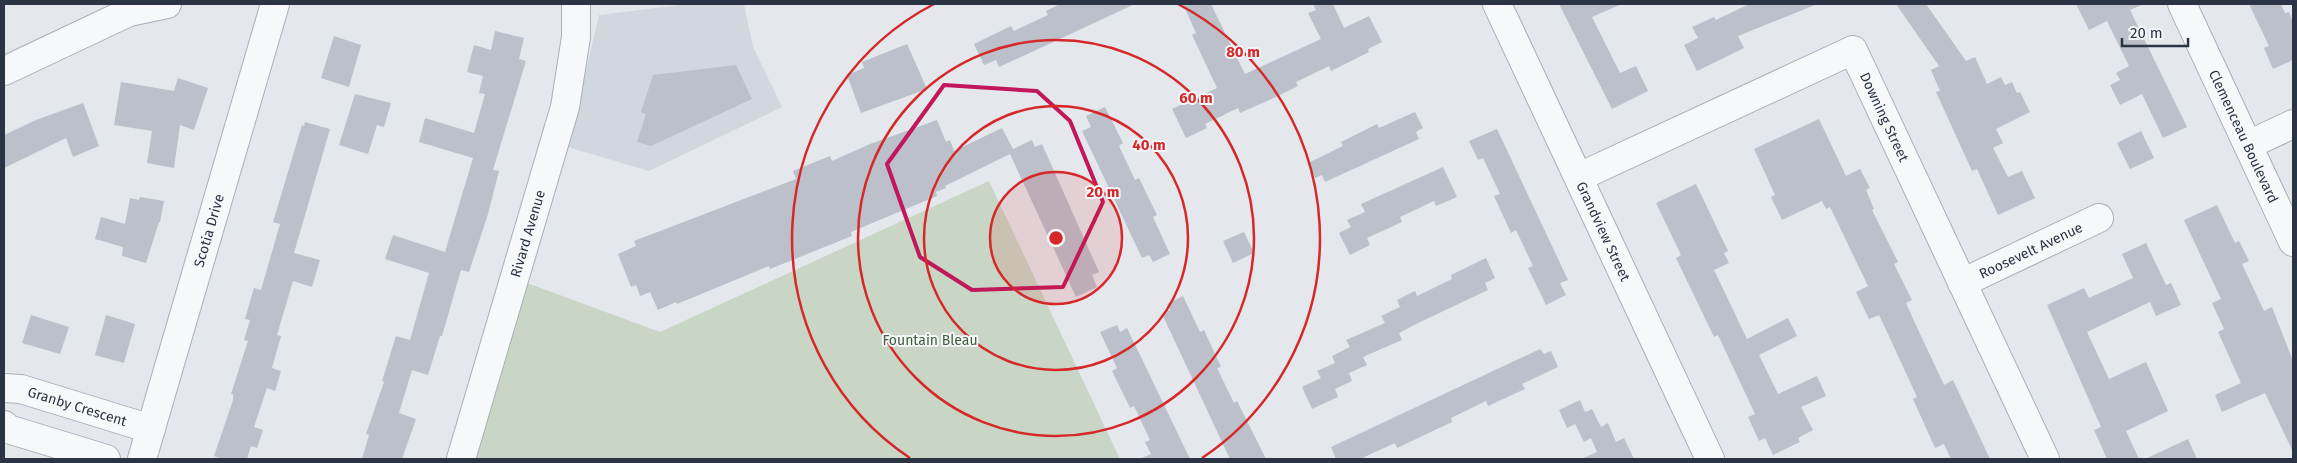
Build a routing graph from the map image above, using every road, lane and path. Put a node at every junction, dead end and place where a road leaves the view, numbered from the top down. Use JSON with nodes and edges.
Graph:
{"nodes":[{"id":1,"x":167,"y":4,"type":"edge"},
{"id":2,"x":275,"y":4,"type":"edge"},
{"id":3,"x":576,"y":4,"type":"edge"},
{"id":4,"x":1497,"y":4,"type":"edge"},
{"id":5,"x":2182,"y":4,"type":"edge"},
{"id":6,"x":4,"y":71,"type":"edge"},
{"id":7,"x":2293,"y":124,"type":"edge"},
{"id":8,"x":2248,"y":145,"type":"junction"},
{"id":9,"x":1578,"y":177,"type":"junction"},
{"id":10,"x":2099,"y":218,"type":"dead end"},
{"id":11,"x":2293,"y":242,"type":"edge"},
{"id":12,"x":1962,"y":283,"type":"junction"},
{"id":13,"x":4,"y":388,"type":"edge"},
{"id":14,"x":4,"y":425,"type":"edge"},
{"id":15,"x":151,"y":429,"type":"junction"},
{"id":16,"x":106,"y":459,"type":"edge"},
{"id":17,"x":142,"y":459,"type":"edge"},
{"id":18,"x":461,"y":459,"type":"edge"},
{"id":19,"x":1710,"y":459,"type":"edge"},
{"id":20,"x":2045,"y":459,"type":"edge"}],
"edges":[{"from":1,"to":6,"type":"street"},
{"from":2,"to":15,"type":"street","name":"Scotia Drive"},
{"from":3,"to":18,"type":"street","name":"Rivard Avenue"},
{"from":4,"to":9,"type":"street","name":"Grandview Street"},
{"from":5,"to":8,"type":"street","name":"Clemenceau Boulevard"},
{"from":7,"to":8,"type":"street"},
{"from":8,"to":11,"type":"street","name":"Clemenceau Boulevard"},
{"from":9,"to":12,"type":"street","name":"Downing Street"},
{"from":9,"to":19,"type":"street","name":"Grandview Street"},
{"from":10,"to":12,"type":"street","name":"Roosevelt Avenue"},
{"from":12,"to":20,"type":"street","name":"Downing Street"},
{"from":13,"to":15,"type":"street","name":"Granby Crescent"},
{"from":14,"to":16,"type":"street"},
{"from":15,"to":17,"type":"street","name":"Scotia Drive"}]}
